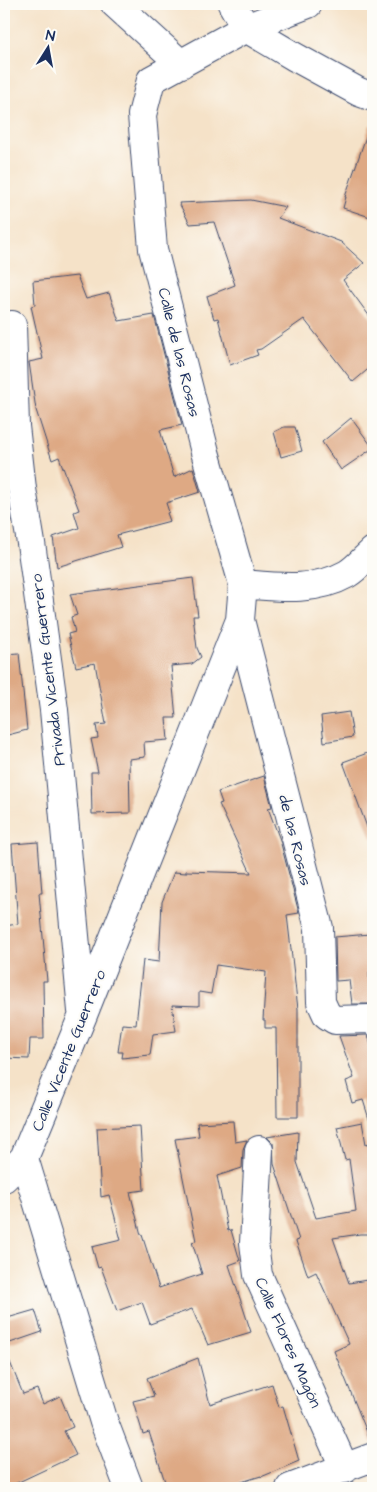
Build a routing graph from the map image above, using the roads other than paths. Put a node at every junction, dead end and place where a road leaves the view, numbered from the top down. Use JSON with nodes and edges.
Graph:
{"nodes":[{"id":1,"x":115,"y":4,"type":"edge"},
{"id":2,"x":232,"y":4,"type":"edge"},
{"id":3,"x":308,"y":4,"type":"edge"},
{"id":4,"x":246,"y":28,"type":"junction"},
{"id":5,"x":181,"y":64,"type":"junction"},
{"id":6,"x":373,"y":97,"type":"edge"},
{"id":7,"x":12,"y":325,"type":"dead end"},
{"id":8,"x":373,"y":551,"type":"edge"},
{"id":9,"x":243,"y":584,"type":"junction"},
{"id":10,"x":240,"y":620,"type":"junction"},
{"id":11,"x":83,"y":1015,"type":"junction"},
{"id":12,"x":373,"y":1021,"type":"edge"},
{"id":13,"x":259,"y":1150,"type":"dead end"},
{"id":14,"x":24,"y":1158,"type":"junction"},
{"id":15,"x":4,"y":1178,"type":"edge"},
{"id":16,"x":373,"y":1457,"type":"edge"},
{"id":17,"x":345,"y":1469,"type":"junction"},
{"id":18,"x":129,"y":1488,"type":"edge"},
{"id":19,"x":290,"y":1488,"type":"edge"}],
"edges":[{"from":1,"to":5,"type":"street"},
{"from":2,"to":4,"type":"street"},
{"from":3,"to":4,"type":"street"},
{"from":4,"to":5,"type":"street"},
{"from":4,"to":6,"type":"street"},
{"from":5,"to":9,"type":"street","name":"Calle de las Rosas"},
{"from":7,"to":11,"type":"street","name":"Privada Vicente Guerrero"},
{"from":8,"to":9,"type":"street"},
{"from":9,"to":10,"type":"street","name":"Calle de las Rosas"},
{"from":10,"to":11,"type":"street","name":"Calle Vicente Guerrero"},
{"from":10,"to":12,"type":"street","name":"de las Rosas"},
{"from":11,"to":14,"type":"street","name":"Calle Vicente Guerrero"},
{"from":13,"to":17,"type":"street","name":"Calle Flores Magón"},
{"from":14,"to":15,"type":"street"},
{"from":14,"to":18,"type":"street"},
{"from":16,"to":17,"type":"street"},
{"from":17,"to":19,"type":"street"}]}
